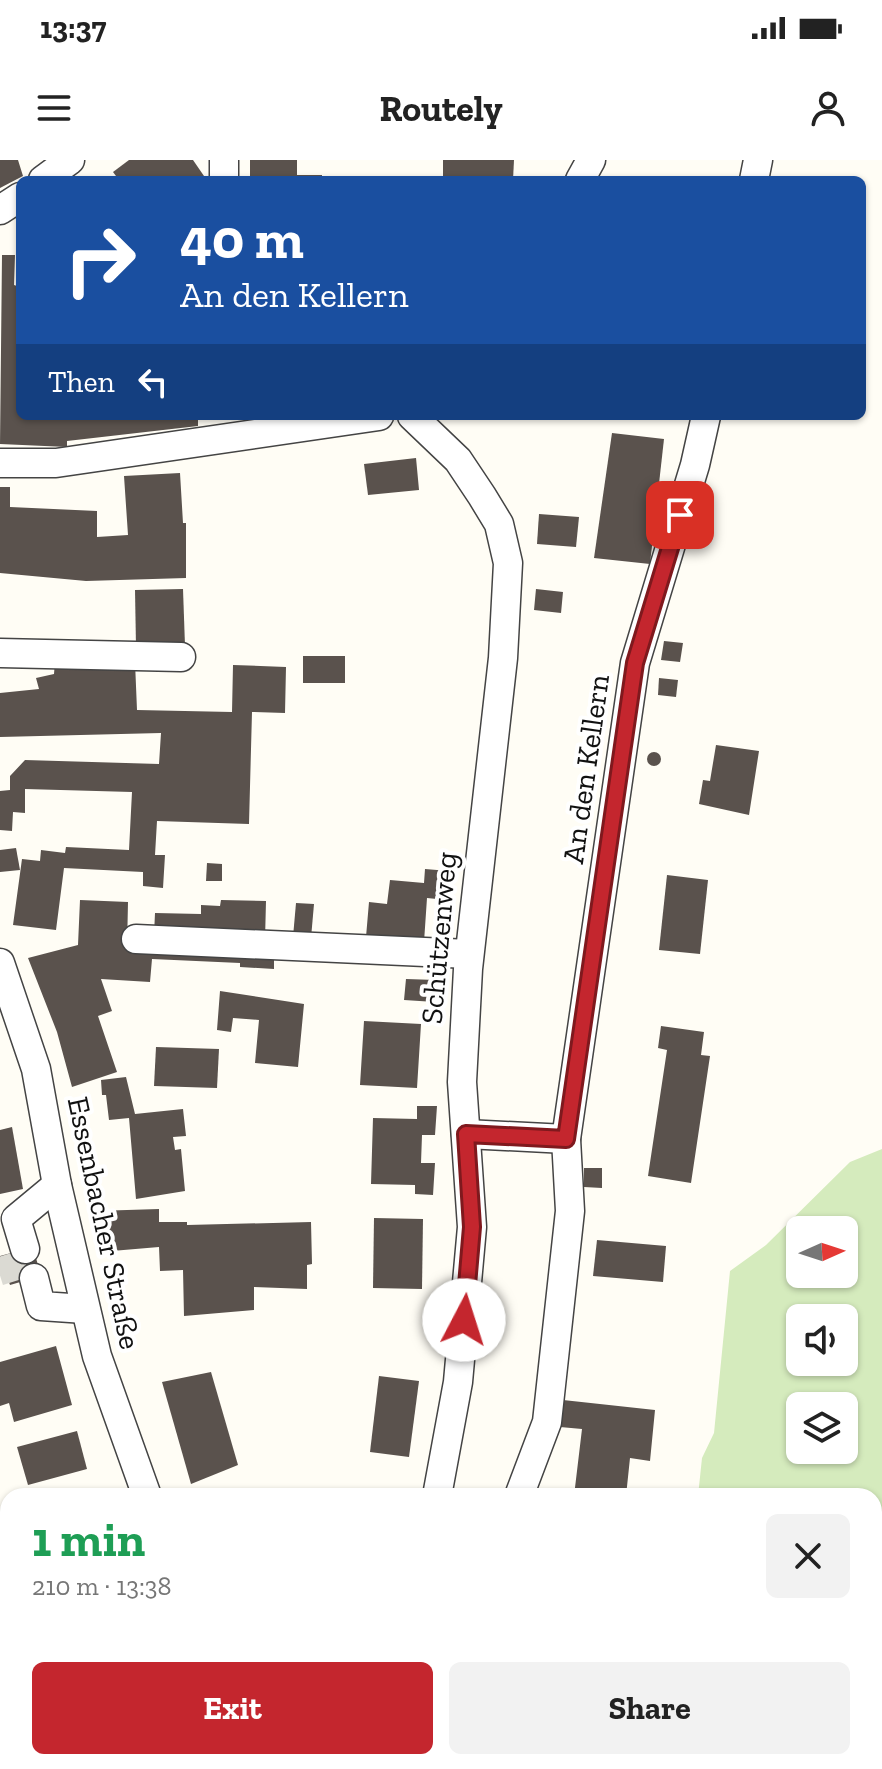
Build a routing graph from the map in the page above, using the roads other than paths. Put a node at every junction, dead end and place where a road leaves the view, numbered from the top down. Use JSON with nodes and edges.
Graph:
{"nodes":[{"id":1,"x":70,"y":160,"type":"edge"},
{"id":2,"x":48,"y":176,"type":"edge"},
{"id":3,"x":239,"y":420,"type":"edge"},
{"id":4,"x":320,"y":420,"type":"edge"},
{"id":5,"x":416,"y":420,"type":"edge"},
{"id":6,"x":705,"y":420,"type":"edge"},
{"id":7,"x":218,"y":427,"type":"edge"},
{"id":8,"x":0,"y":463,"type":"edge"},
{"id":9,"x":0,"y":653,"type":"edge"},
{"id":10,"x":181,"y":657,"type":"dead end"},
{"id":11,"x":136,"y":939,"type":"dead end"},
{"id":12,"x":469,"y":954,"type":"junction"},
{"id":13,"x":0,"y":963,"type":"edge"},
{"id":14,"x":466,"y":1134,"type":"junction"},
{"id":15,"x":566,"y":1139,"type":"junction"},
{"id":16,"x":57,"y":1185,"type":"junction"},
{"id":17,"x":17,"y":1252,"type":"dead end"},
{"id":18,"x":25,"y":1280,"type":"tunnel mouth"},
{"id":19,"x":85,"y":1309,"type":"junction"},
{"id":20,"x":534,"y":1456,"type":"junction"},
{"id":21,"x":144,"y":1488,"type":"edge"},
{"id":22,"x":438,"y":1488,"type":"edge"},
{"id":23,"x":522,"y":1488,"type":"edge"},
{"id":24,"x":536,"y":1488,"type":"edge"}],
"edges":[{"from":1,"to":2,"type":"street"},
{"from":3,"to":7,"type":"street"},
{"from":4,"to":7,"type":"street"},
{"from":5,"to":12,"type":"street","name":"Schützenweg"},
{"from":6,"to":15,"type":"street","name":"An den Kellern"},
{"from":7,"to":8,"type":"street"},
{"from":9,"to":10,"type":"street"},
{"from":11,"to":12,"type":"street"},
{"from":12,"to":14,"type":"street","name":"Schützenweg"},
{"from":13,"to":16,"type":"street","name":"Essenbacher Straße"},
{"from":14,"to":15,"type":"street"},
{"from":14,"to":22,"type":"street","name":"Schützenweg"},
{"from":15,"to":20,"type":"street","name":"An den Kellern"},
{"from":16,"to":17,"type":"street"},
{"from":16,"to":19,"type":"street","name":"Essenbacher Straße"},
{"from":18,"to":19,"type":"street"},
{"from":19,"to":21,"type":"street","name":"Essenbacher Straße"},
{"from":20,"to":23,"type":"street","name":"An den Kellern"},
{"from":20,"to":24,"type":"street"}]}
